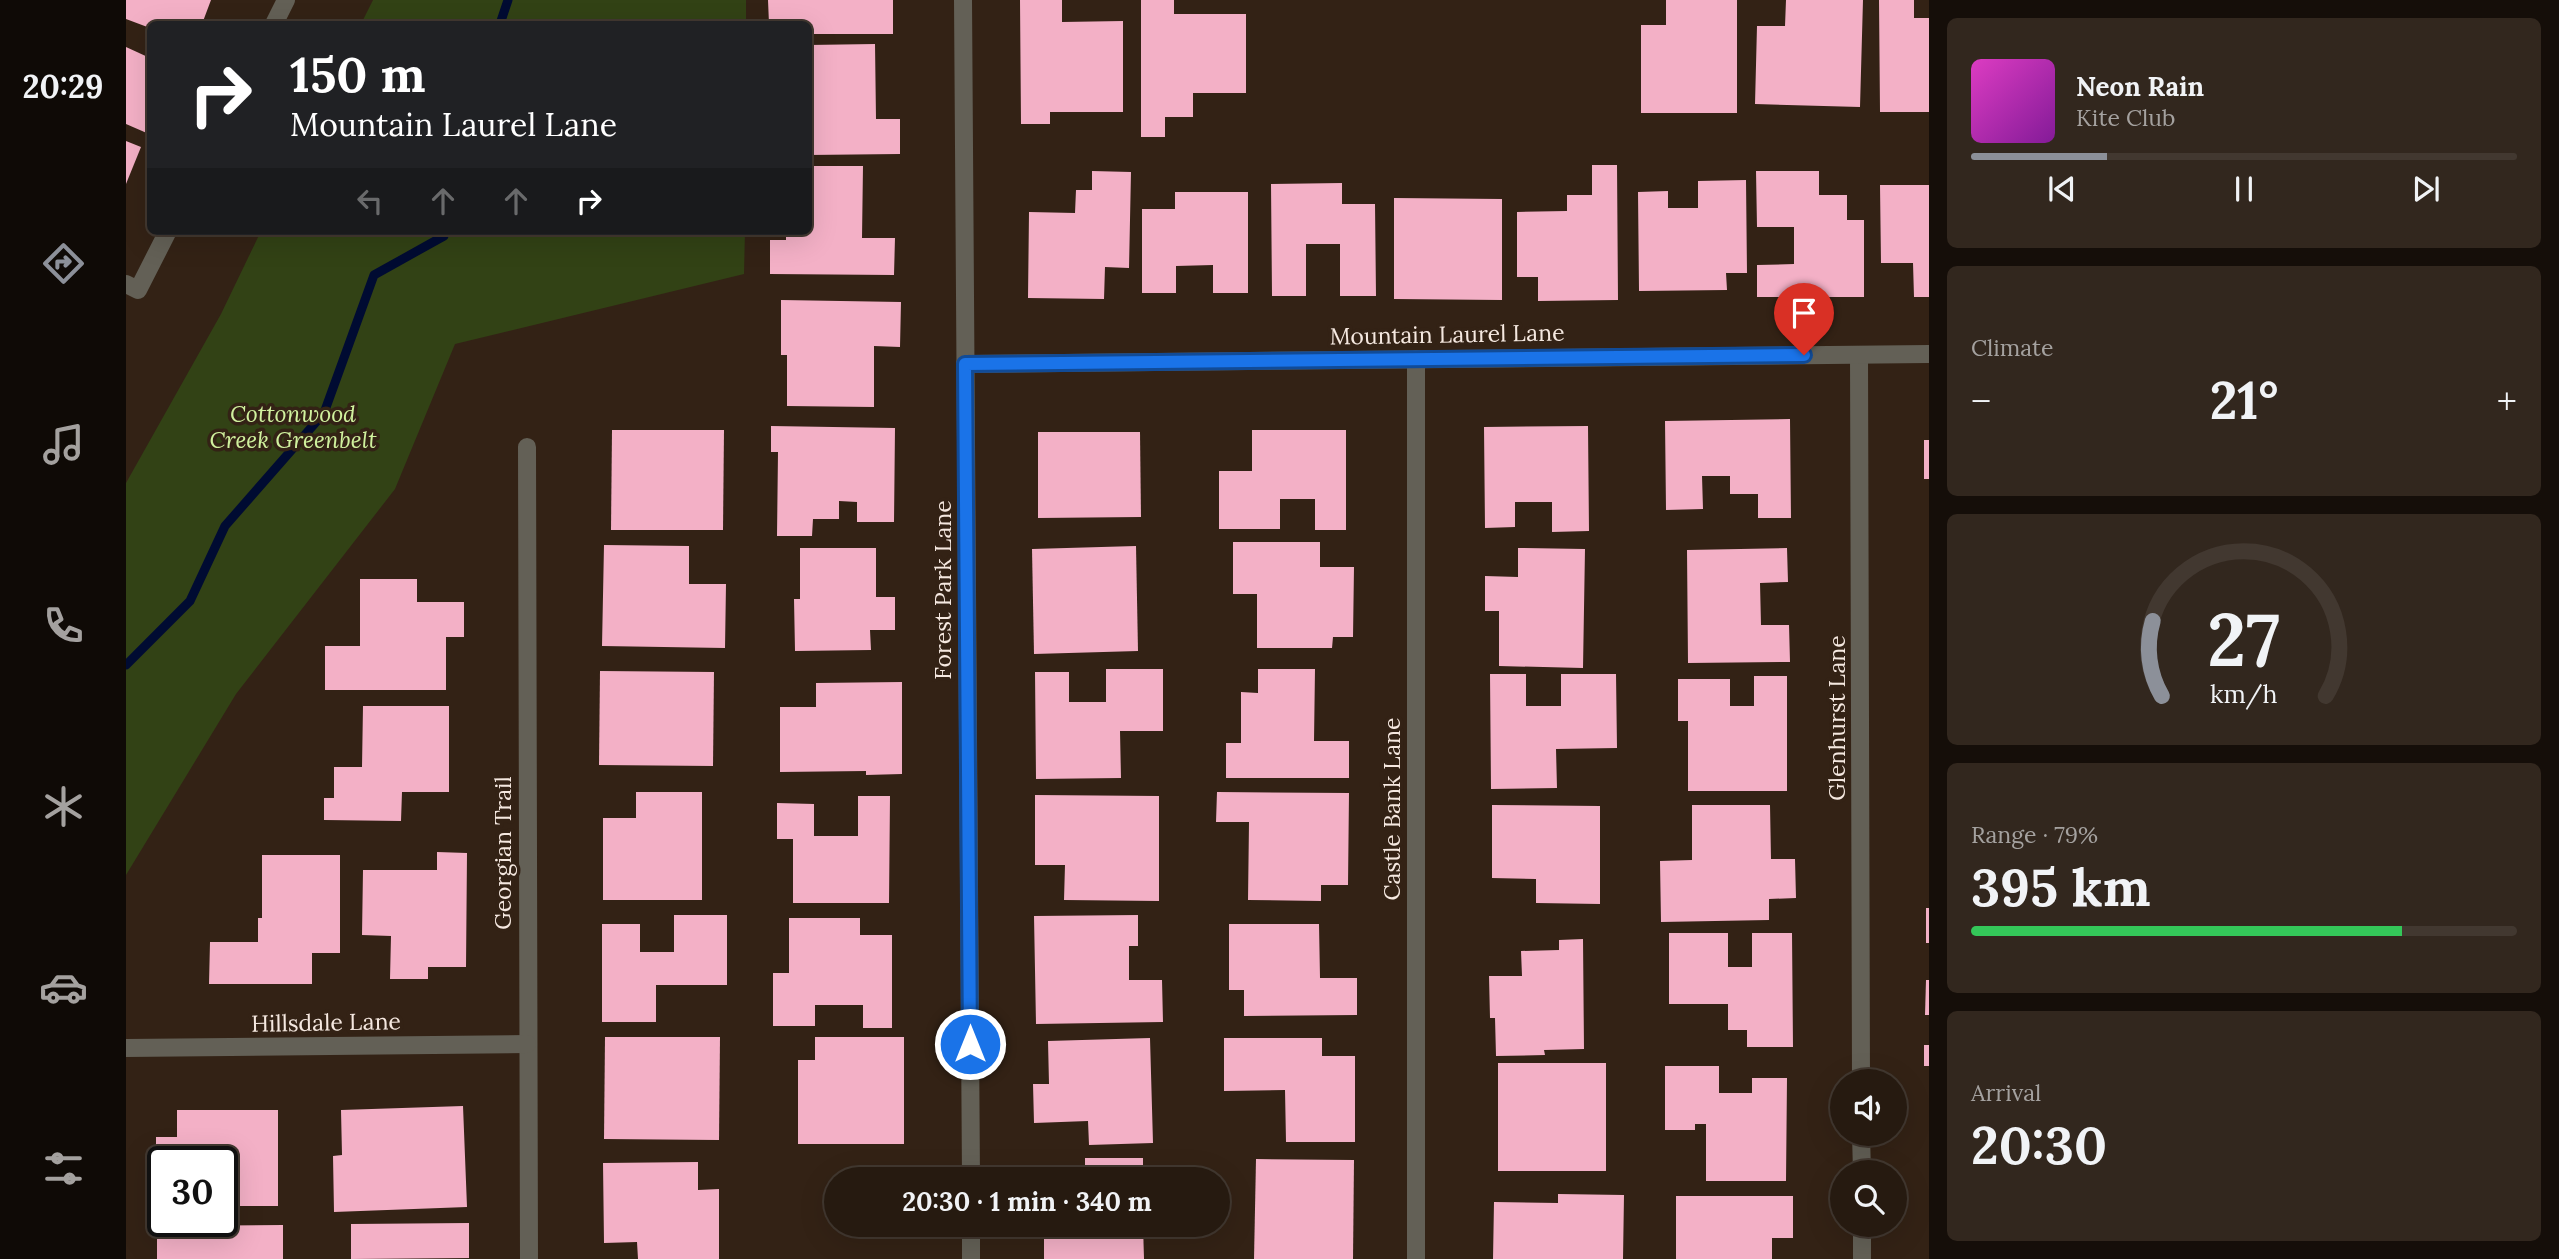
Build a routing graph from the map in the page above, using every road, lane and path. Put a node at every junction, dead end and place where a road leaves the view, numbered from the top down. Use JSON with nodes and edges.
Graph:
{"nodes":[{"id":1,"x":286,"y":0,"type":"edge"},
{"id":2,"x":963,"y":0,"type":"edge"},
{"id":3,"x":276,"y":21,"type":"edge"},
{"id":4,"x":166,"y":235,"type":"edge"},
{"id":5,"x":126,"y":284,"type":"edge"},
{"id":6,"x":1929,"y":354,"type":"edge"},
{"id":7,"x":1859,"y":355,"type":"junction"},
{"id":8,"x":1416,"y":359,"type":"junction"},
{"id":9,"x":965,"y":364,"type":"junction"},
{"id":10,"x":527,"y":447,"type":"dead end"},
{"id":11,"x":527,"y":1044,"type":"junction"},
{"id":12,"x":126,"y":1048,"type":"edge"},
{"id":13,"x":1861,"y":1069,"type":"edge"},
{"id":14,"x":971,"y":1167,"type":"edge"},
{"id":15,"x":971,"y":1237,"type":"edge"},
{"id":16,"x":1862,"y":1237,"type":"edge"},
{"id":17,"x":529,"y":1259,"type":"edge"},
{"id":18,"x":971,"y":1259,"type":"edge"},
{"id":19,"x":1416,"y":1259,"type":"edge"},
{"id":20,"x":1862,"y":1259,"type":"edge"}],
"edges":[{"from":1,"to":3,"type":"street"},
{"from":2,"to":9,"type":"street","name":"Forest Park Lane"},
{"from":4,"to":5,"type":"street"},
{"from":6,"to":7,"type":"street","name":"Mountain Laurel Lane"},
{"from":7,"to":8,"type":"street","name":"Mountain Laurel Lane"},
{"from":7,"to":13,"type":"street","name":"Glenhurst Lane"},
{"from":8,"to":9,"type":"street","name":"Mountain Laurel Lane"},
{"from":8,"to":19,"type":"street","name":"Castle Bank Lane"},
{"from":9,"to":14,"type":"street","name":"Forest Park Lane"},
{"from":10,"to":11,"type":"street","name":"Georgian Trail"},
{"from":11,"to":12,"type":"street","name":"Hillsdale Lane"},
{"from":11,"to":17,"type":"street","name":"Georgian Trail"},
{"from":15,"to":18,"type":"street"},
{"from":16,"to":20,"type":"street"}]}
